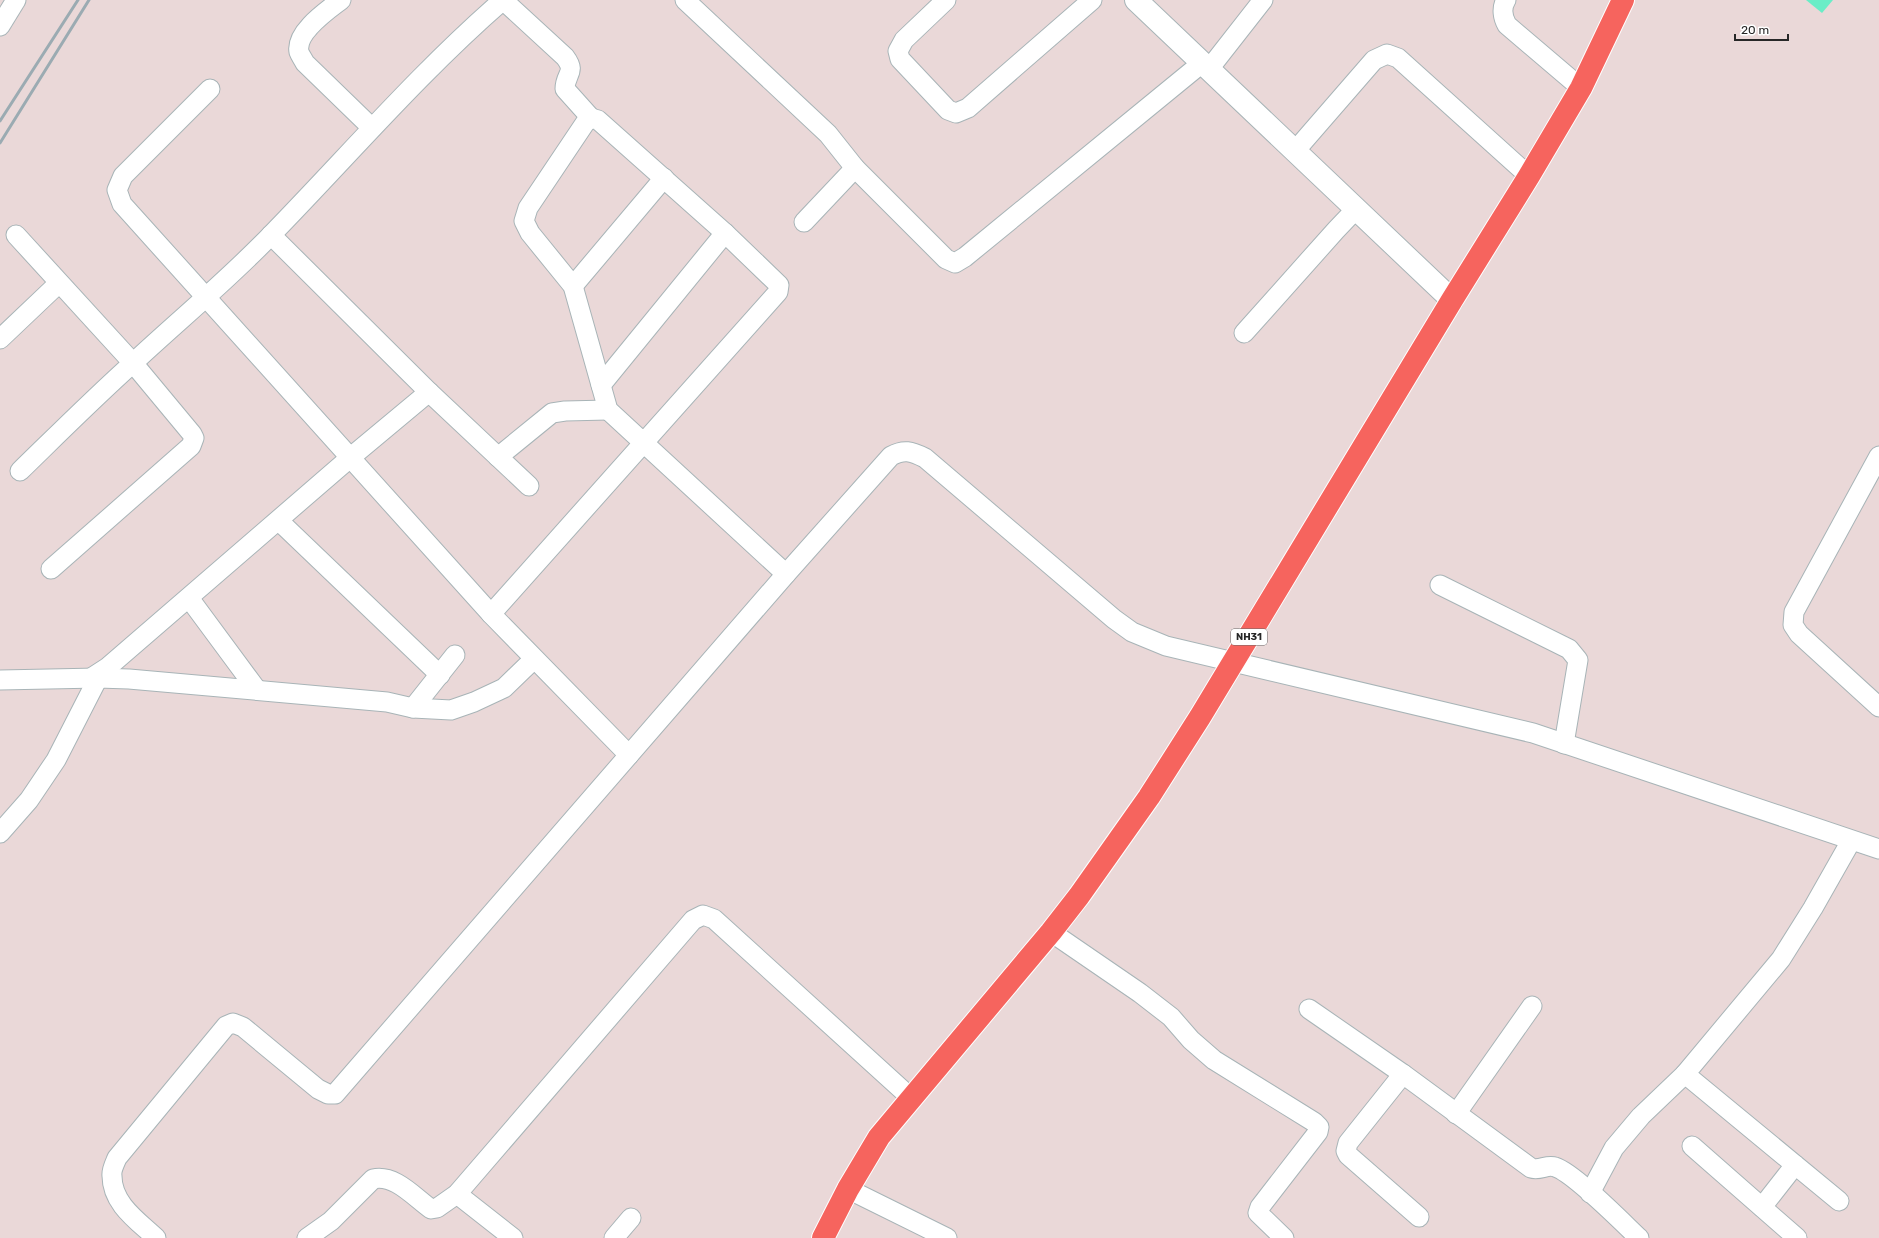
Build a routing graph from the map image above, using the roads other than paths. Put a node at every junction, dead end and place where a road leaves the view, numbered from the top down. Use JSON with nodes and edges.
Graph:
{"nodes":[{"id":1,"x":16,"y":0,"type":"edge"},
{"id":2,"x":341,"y":0,"type":"edge"},
{"id":3,"x":503,"y":0,"type":"edge"},
{"id":4,"x":685,"y":0,"type":"edge"},
{"id":5,"x":946,"y":0,"type":"edge"},
{"id":6,"x":1092,"y":0,"type":"edge"},
{"id":7,"x":1136,"y":0,"type":"edge"},
{"id":8,"x":1263,"y":0,"type":"edge"},
{"id":9,"x":1506,"y":0,"type":"edge"},
{"id":10,"x":1623,"y":0,"type":"edge"},
{"id":11,"x":0,"y":26,"type":"edge"},
{"id":12,"x":1206,"y":66,"type":"junction"},
{"id":13,"x":1581,"y":88,"type":"junction"},
{"id":14,"x":210,"y":89,"type":"dead end"},
{"id":15,"x":592,"y":118,"type":"junction"},
{"id":16,"x":372,"y":128,"type":"junction"},
{"id":17,"x":1295,"y":151,"type":"junction"},
{"id":18,"x":855,"y":168,"type":"junction"},
{"id":19,"x":1529,"y":176,"type":"junction"},
{"id":20,"x":664,"y":178,"type":"junction"},
{"id":21,"x":1356,"y":209,"type":"junction"},
{"id":22,"x":804,"y":222,"type":"dead end"},
{"id":23,"x":725,"y":233,"type":"junction"},
{"id":24,"x":16,"y":235,"type":"dead end"},
{"id":25,"x":271,"y":235,"type":"junction"},
{"id":26,"x":59,"y":282,"type":"junction"},
{"id":27,"x":573,"y":286,"type":"junction"},
{"id":28,"x":208,"y":297,"type":"junction"},
{"id":29,"x":1452,"y":300,"type":"junction"},
{"id":30,"x":1244,"y":333,"type":"dead end"},
{"id":31,"x":0,"y":339,"type":"edge"},
{"id":32,"x":133,"y":363,"type":"junction"},
{"id":33,"x":601,"y":385,"type":"junction"},
{"id":34,"x":429,"y":392,"type":"junction"},
{"id":35,"x":608,"y":410,"type":"junction"},
{"id":36,"x":644,"y":441,"type":"junction"},
{"id":37,"x":1879,"y":456,"type":"edge"},
{"id":38,"x":351,"y":457,"type":"junction"},
{"id":39,"x":498,"y":457,"type":"junction"},
{"id":40,"x":20,"y":471,"type":"dead end"},
{"id":41,"x":529,"y":486,"type":"dead end"},
{"id":42,"x":279,"y":521,"type":"junction"},
{"id":43,"x":51,"y":569,"type":"dead end"},
{"id":44,"x":786,"y":574,"type":"junction"},
{"id":45,"x":1440,"y":585,"type":"dead end"},
{"id":46,"x":189,"y":598,"type":"junction"},
{"id":47,"x":491,"y":614,"type":"junction"},
{"id":48,"x":455,"y":655,"type":"dead end"},
{"id":49,"x":534,"y":659,"type":"junction"},
{"id":50,"x":1234,"y":661,"type":"junction"},
{"id":51,"x":440,"y":675,"type":"junction"},
{"id":52,"x":94,"y":678,"type":"junction"},
{"id":53,"x":0,"y":680,"type":"edge"},
{"id":54,"x":257,"y":690,"type":"junction"},
{"id":55,"x":1879,"y":707,"type":"edge"},
{"id":56,"x":413,"y":708,"type":"junction"},
{"id":57,"x":1564,"y":744,"type":"junction"},
{"id":58,"x":630,"y":756,"type":"junction"},
{"id":59,"x":0,"y":833,"type":"edge"},
{"id":60,"x":1851,"y":841,"type":"junction"},
{"id":61,"x":1879,"y":849,"type":"edge"},
{"id":62,"x":1051,"y":932,"type":"junction"},
{"id":63,"x":1532,"y":1006,"type":"dead end"},
{"id":64,"x":1309,"y":1009,"type":"dead end"},
{"id":65,"x":1403,"y":1074,"type":"junction"},
{"id":66,"x":1685,"y":1074,"type":"junction"},
{"id":67,"x":910,"y":1098,"type":"junction"},
{"id":68,"x":1456,"y":1114,"type":"junction"},
{"id":69,"x":1692,"y":1146,"type":"dead end"},
{"id":70,"x":1795,"y":1165,"type":"junction"},
{"id":71,"x":848,"y":1188,"type":"junction"},
{"id":72,"x":1590,"y":1193,"type":"junction"},
{"id":73,"x":457,"y":1194,"type":"junction"},
{"id":74,"x":1839,"y":1200,"type":"dead end"},
{"id":75,"x":1762,"y":1207,"type":"junction"},
{"id":76,"x":1419,"y":1217,"type":"dead end"},
{"id":77,"x":631,"y":1218,"type":"dead end"},
{"id":78,"x":156,"y":1238,"type":"edge"},
{"id":79,"x":306,"y":1238,"type":"edge"},
{"id":80,"x":513,"y":1238,"type":"edge"},
{"id":81,"x":614,"y":1238,"type":"edge"},
{"id":82,"x":823,"y":1238,"type":"edge"},
{"id":83,"x":947,"y":1238,"type":"edge"},
{"id":84,"x":1284,"y":1238,"type":"edge"},
{"id":85,"x":1638,"y":1238,"type":"edge"},
{"id":86,"x":1797,"y":1238,"type":"edge"}],
"edges":[{"from":1,"to":11,"type":"street"},
{"from":2,"to":16,"type":"street"},
{"from":3,"to":15,"type":"street"},
{"from":3,"to":16,"type":"street"},
{"from":4,"to":18,"type":"street"},
{"from":5,"to":6,"type":"street"},
{"from":7,"to":12,"type":"street"},
{"from":8,"to":12,"type":"street"},
{"from":9,"to":13,"type":"street"},
{"from":10,"to":13,"type":"highway","number":"NH31"},
{"from":12,"to":17,"type":"street"},
{"from":12,"to":18,"type":"street"},
{"from":13,"to":19,"type":"highway","number":"NH31"},
{"from":14,"to":28,"type":"street"},
{"from":15,"to":20,"type":"street"},
{"from":15,"to":27,"type":"street"},
{"from":16,"to":25,"type":"street"},
{"from":17,"to":19,"type":"street"},
{"from":17,"to":21,"type":"street"},
{"from":18,"to":22,"type":"street"},
{"from":19,"to":29,"type":"highway","number":"NH31"},
{"from":20,"to":23,"type":"street"},
{"from":20,"to":27,"type":"street"},
{"from":21,"to":29,"type":"street"},
{"from":21,"to":30,"type":"street"},
{"from":23,"to":33,"type":"street"},
{"from":23,"to":36,"type":"street"},
{"from":24,"to":26,"type":"street"},
{"from":25,"to":28,"type":"street"},
{"from":25,"to":34,"type":"street"},
{"from":26,"to":31,"type":"street"},
{"from":26,"to":32,"type":"street"},
{"from":27,"to":33,"type":"street"},
{"from":28,"to":32,"type":"street"},
{"from":28,"to":38,"type":"street"},
{"from":29,"to":50,"type":"highway","number":"NH31"},
{"from":32,"to":40,"type":"street"},
{"from":32,"to":43,"type":"street"},
{"from":33,"to":35,"type":"street"},
{"from":34,"to":38,"type":"street"},
{"from":34,"to":39,"type":"street"},
{"from":35,"to":36,"type":"street"},
{"from":35,"to":39,"type":"street"},
{"from":36,"to":44,"type":"street"},
{"from":36,"to":47,"type":"street"},
{"from":37,"to":55,"type":"street"},
{"from":38,"to":42,"type":"street"},
{"from":38,"to":47,"type":"street"},
{"from":39,"to":41,"type":"street"},
{"from":42,"to":46,"type":"street"},
{"from":42,"to":51,"type":"street"},
{"from":44,"to":50,"type":"street"},
{"from":44,"to":58,"type":"street"},
{"from":45,"to":57,"type":"street"},
{"from":46,"to":52,"type":"street"},
{"from":46,"to":54,"type":"street"},
{"from":47,"to":49,"type":"street"},
{"from":48,"to":51,"type":"street"},
{"from":49,"to":56,"type":"street"},
{"from":49,"to":58,"type":"street"},
{"from":50,"to":57,"type":"street"},
{"from":50,"to":62,"type":"highway","number":"NH31"},
{"from":51,"to":56,"type":"street"},
{"from":52,"to":53,"type":"street"},
{"from":52,"to":54,"type":"street"},
{"from":52,"to":59,"type":"street"},
{"from":54,"to":56,"type":"street"},
{"from":57,"to":60,"type":"street"},
{"from":58,"to":78,"type":"street"},
{"from":60,"to":61,"type":"street"},
{"from":60,"to":66,"type":"street"},
{"from":62,"to":67,"type":"highway","number":"NH31"},
{"from":62,"to":84,"type":"street"},
{"from":63,"to":68,"type":"street"},
{"from":64,"to":65,"type":"street"},
{"from":65,"to":68,"type":"street"},
{"from":65,"to":76,"type":"street"},
{"from":66,"to":70,"type":"street"},
{"from":66,"to":72,"type":"street"},
{"from":67,"to":71,"type":"highway","number":"NH31"},
{"from":67,"to":73,"type":"street"},
{"from":68,"to":72,"type":"street"},
{"from":69,"to":75,"type":"street"},
{"from":70,"to":74,"type":"street"},
{"from":70,"to":75,"type":"street"},
{"from":71,"to":82,"type":"highway","number":"NH31"},
{"from":71,"to":83,"type":"street"},
{"from":72,"to":85,"type":"street"},
{"from":73,"to":79,"type":"street"},
{"from":73,"to":80,"type":"street"},
{"from":75,"to":86,"type":"street"},
{"from":77,"to":81,"type":"street"}]}
